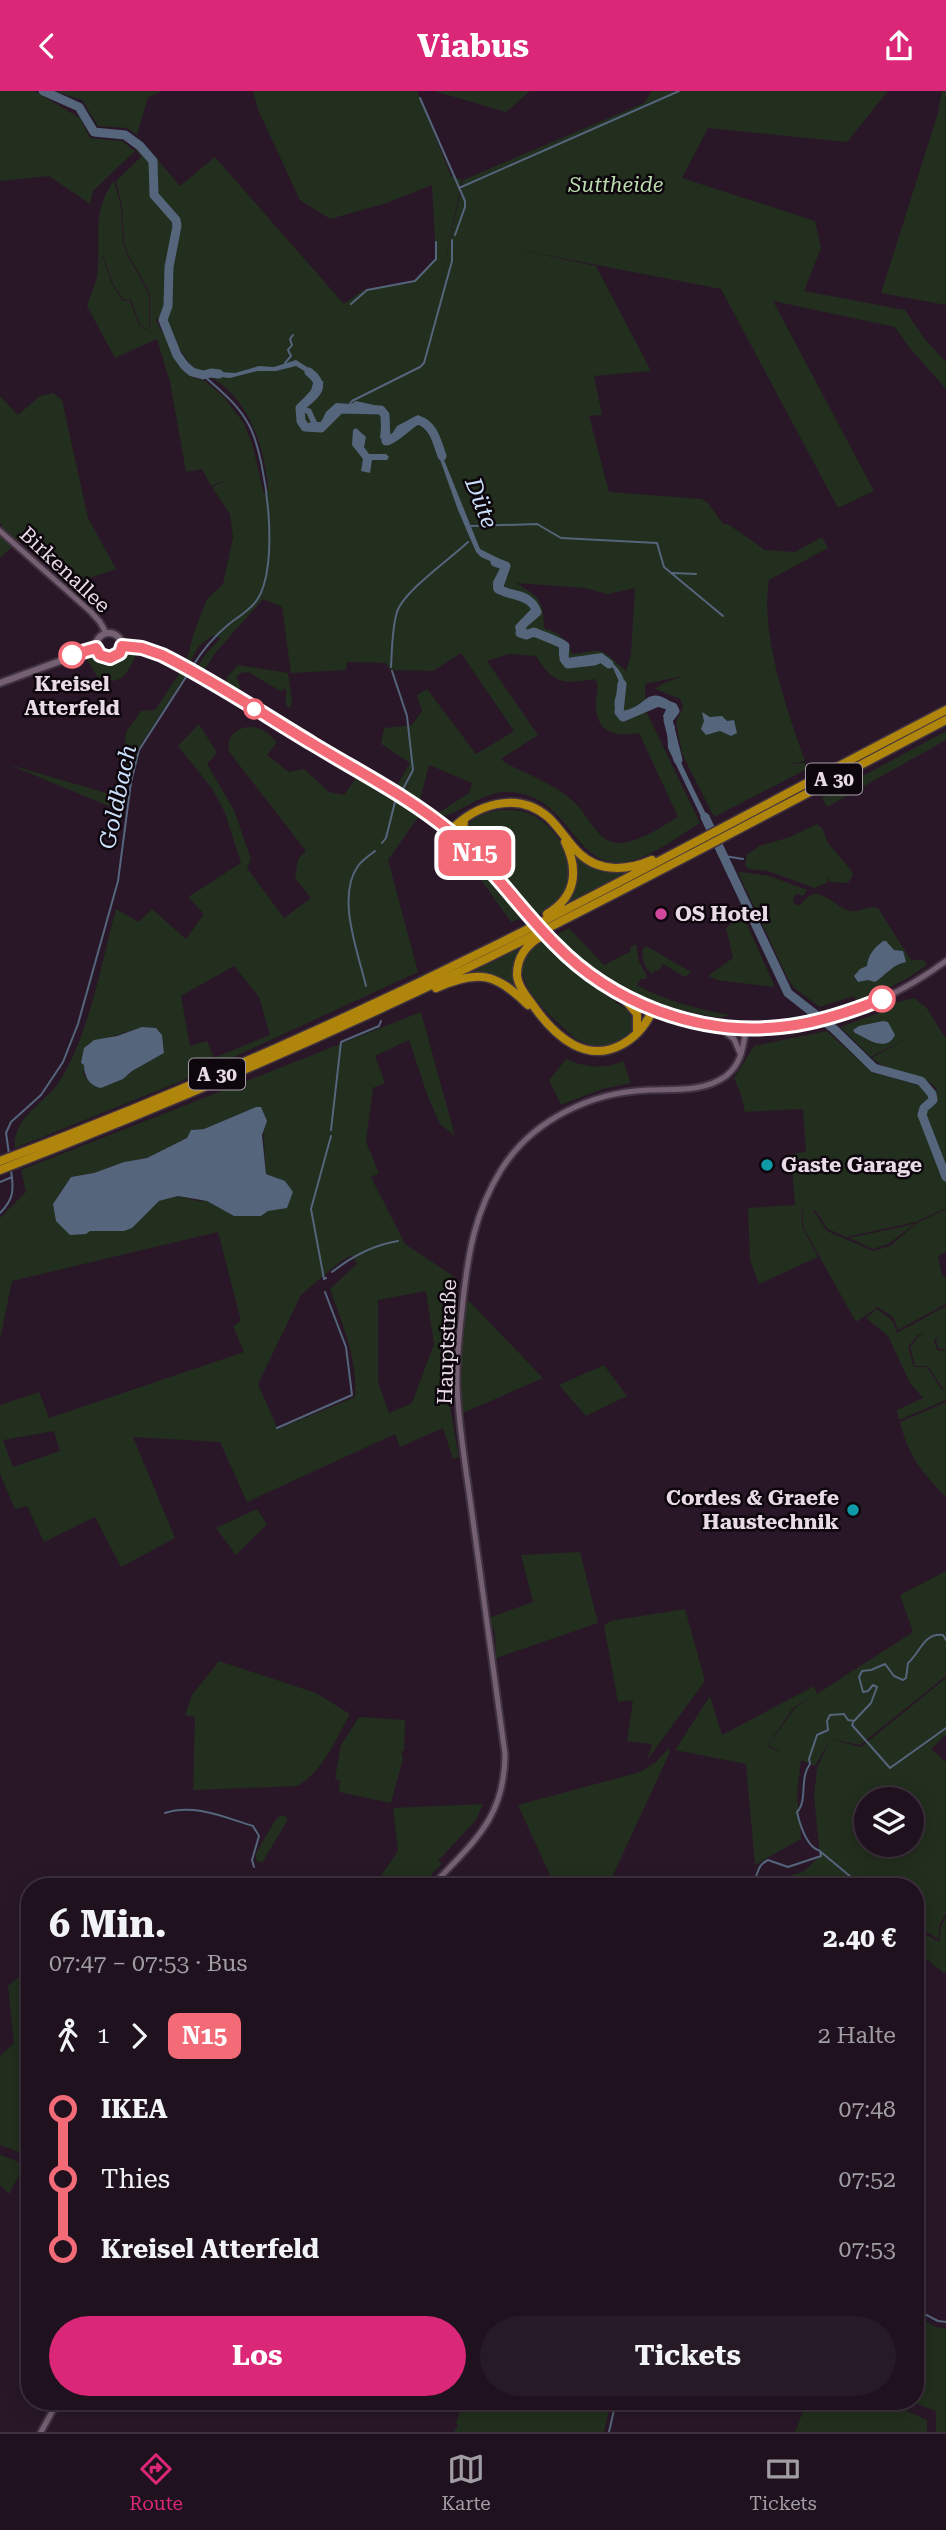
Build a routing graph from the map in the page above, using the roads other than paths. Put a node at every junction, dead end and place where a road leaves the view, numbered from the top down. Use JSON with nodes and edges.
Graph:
{"nodes":[{"id":1,"x":0,"y":531,"type":"edge"},
{"id":2,"x":106,"y":633,"type":"junction"},
{"id":3,"x":123,"y":646,"type":"junction"},
{"id":4,"x":96,"y":648,"type":"junction"},
{"id":5,"x":0,"y":683,"type":"edge"},
{"id":6,"x":946,"y":709,"type":"edge"},
{"id":7,"x":946,"y":720,"type":"edge"},
{"id":8,"x":464,"y":820,"type":"junction"},
{"id":9,"x":559,"y":830,"type":"junction"},
{"id":10,"x":450,"y":831,"type":"junction"},
{"id":11,"x":720,"y":834,"type":"junction"},
{"id":12,"x":708,"y":840,"type":"junction"},
{"id":13,"x":467,"y":846,"type":"junction"},
{"id":14,"x":674,"y":853,"type":"junction"},
{"id":15,"x":579,"y":912,"type":"junction"},
{"id":16,"x":500,"y":943,"type":"junction"},
{"id":17,"x":946,"y":961,"type":"edge"},
{"id":18,"x":621,"y":995,"type":"junction"},
{"id":19,"x":398,"y":1001,"type":"junction"},
{"id":20,"x":653,"y":1009,"type":"junction"},
{"id":21,"x":539,"y":1014,"type":"junction"},
{"id":22,"x":718,"y":1027,"type":"junction"},
{"id":23,"x":746,"y":1029,"type":"junction"},
{"id":24,"x":626,"y":1043,"type":"junction"},
{"id":25,"x":738,"y":1063,"type":"junction"},
{"id":26,"x":17,"y":1159,"type":"junction"},
{"id":27,"x":3,"y":1165,"type":"edge"},
{"id":28,"x":439,"y":1878,"type":"edge"},
{"id":29,"x":53,"y":2410,"type":"edge"},
{"id":30,"x":41,"y":2432,"type":"edge"}],
"edges":[{"from":1,"to":2,"type":"street","name":"Birkenallee"},
{"from":2,"to":3,"type":"main road"},
{"from":2,"to":4,"type":"main road"},
{"from":3,"to":4,"type":"main road"},
{"from":3,"to":10,"type":"main road"},
{"from":4,"to":5,"type":"main road"},
{"from":6,"to":11,"type":"highway","number":"A 30"},
{"from":7,"to":11,"type":"highway","number":"A 30"},
{"from":8,"to":9,"type":"highway"},
{"from":8,"to":10,"type":"highway"},
{"from":8,"to":13,"type":"highway"},
{"from":9,"to":14,"type":"highway"},
{"from":9,"to":16,"type":"highway"},
{"from":10,"to":13,"type":"main road"},
{"from":11,"to":12,"type":"highway","number":"A 30"},
{"from":12,"to":14,"type":"highway","number":"A 30"},
{"from":12,"to":15,"type":"highway","number":"A 30"},
{"from":13,"to":18,"type":"main road","bridge":true},
{"from":14,"to":16,"type":"highway","number":"A 30"},
{"from":15,"to":19,"type":"highway","number":"A 30"},
{"from":15,"to":21,"type":"highway"},
{"from":16,"to":26,"type":"highway","number":"A 30"},
{"from":17,"to":23,"type":"street"},
{"from":18,"to":20,"type":"main road"},
{"from":18,"to":24,"type":"highway"},
{"from":19,"to":21,"type":"highway"},
{"from":19,"to":26,"type":"highway","number":"A 30"},
{"from":20,"to":22,"type":"street"},
{"from":20,"to":24,"type":"highway"},
{"from":21,"to":24,"type":"highway"},
{"from":22,"to":23,"type":"street"},
{"from":22,"to":25,"type":"street"},
{"from":23,"to":25,"type":"street"},
{"from":25,"to":28,"type":"street","name":"Hauptstraße"},
{"from":26,"to":27,"type":"highway","number":"A 30"},
{"from":29,"to":30,"type":"street"}]}
